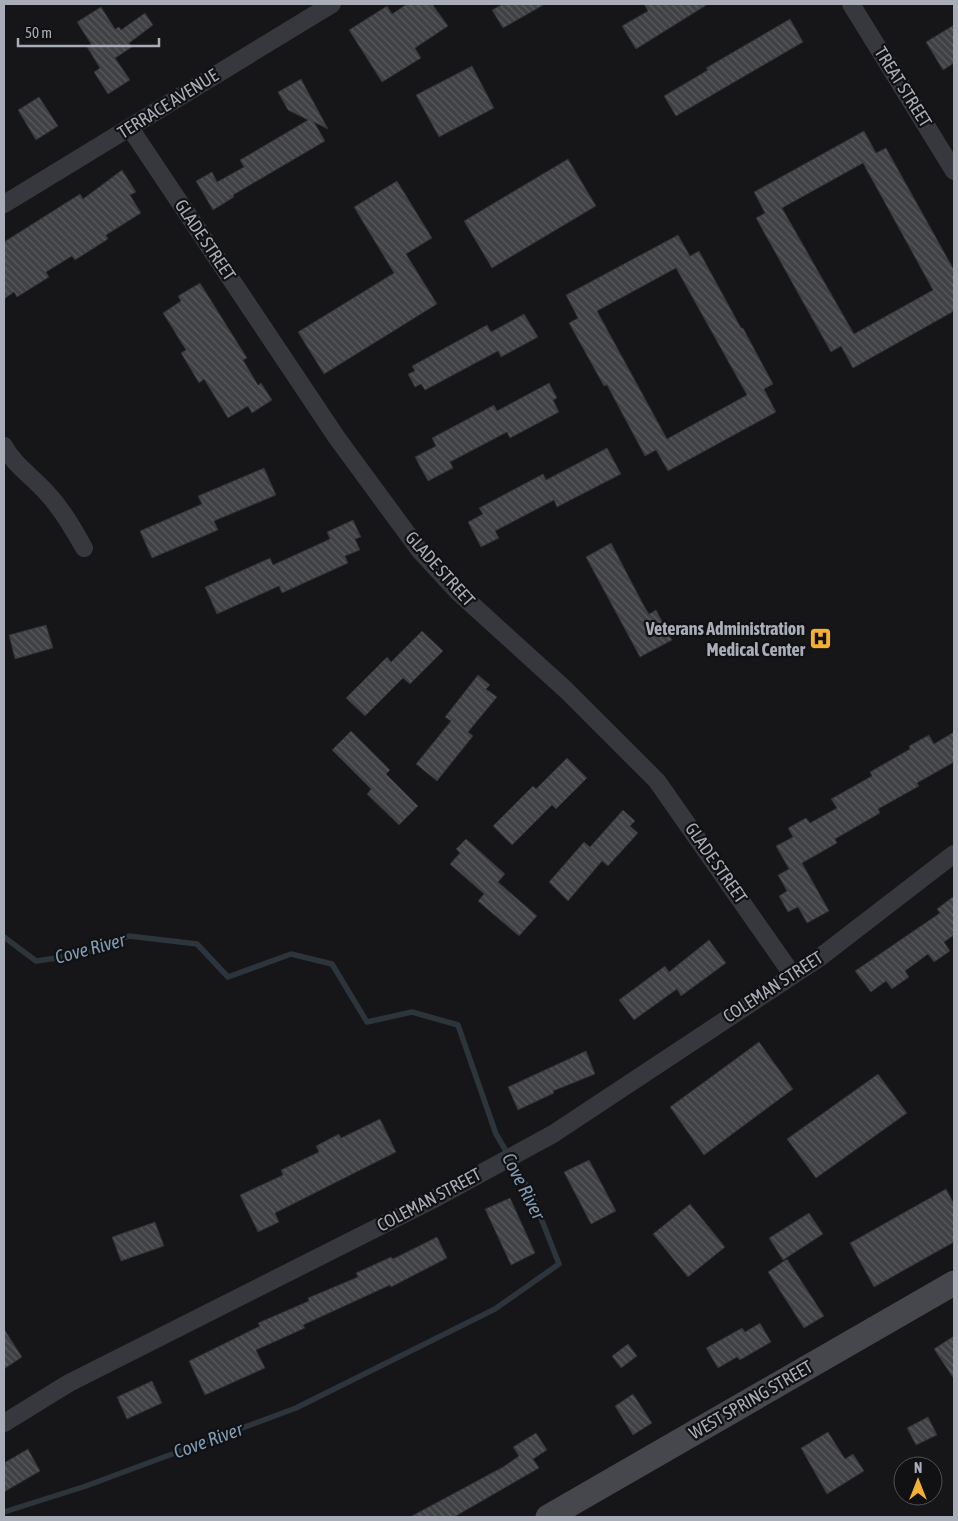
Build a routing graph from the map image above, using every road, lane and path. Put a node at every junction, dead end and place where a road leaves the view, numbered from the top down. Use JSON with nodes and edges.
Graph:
{"nodes":[{"id":1,"x":332,"y":4,"type":"edge"},
{"id":2,"x":851,"y":4,"type":"edge"},
{"id":3,"x":130,"y":128,"type":"junction"},
{"id":4,"x":954,"y":171,"type":"edge"},
{"id":5,"x":4,"y":204,"type":"edge"},
{"id":6,"x":4,"y":446,"type":"edge"},
{"id":7,"x":84,"y":548,"type":"dead end"},
{"id":8,"x":954,"y":854,"type":"edge"},
{"id":9,"x":792,"y":974,"type":"junction"},
{"id":10,"x":954,"y":1283,"type":"edge"},
{"id":11,"x":4,"y":1423,"type":"edge"},
{"id":12,"x":548,"y":1517,"type":"edge"}],
"edges":[{"from":1,"to":3,"type":"street","name":"TERRACE AVENUE"},
{"from":2,"to":4,"type":"street","name":"TREAT STREET"},
{"from":3,"to":5,"type":"street","name":"TERRACE AVENUE"},
{"from":3,"to":9,"type":"street","name":"GLADE STREET"},
{"from":6,"to":7,"type":"street"},
{"from":8,"to":9,"type":"street","name":"COLEMAN STREET"},
{"from":9,"to":11,"type":"street","name":"COLEMAN STREET"},
{"from":10,"to":12,"type":"main road","name":"WEST SPRING STREET"}]}
